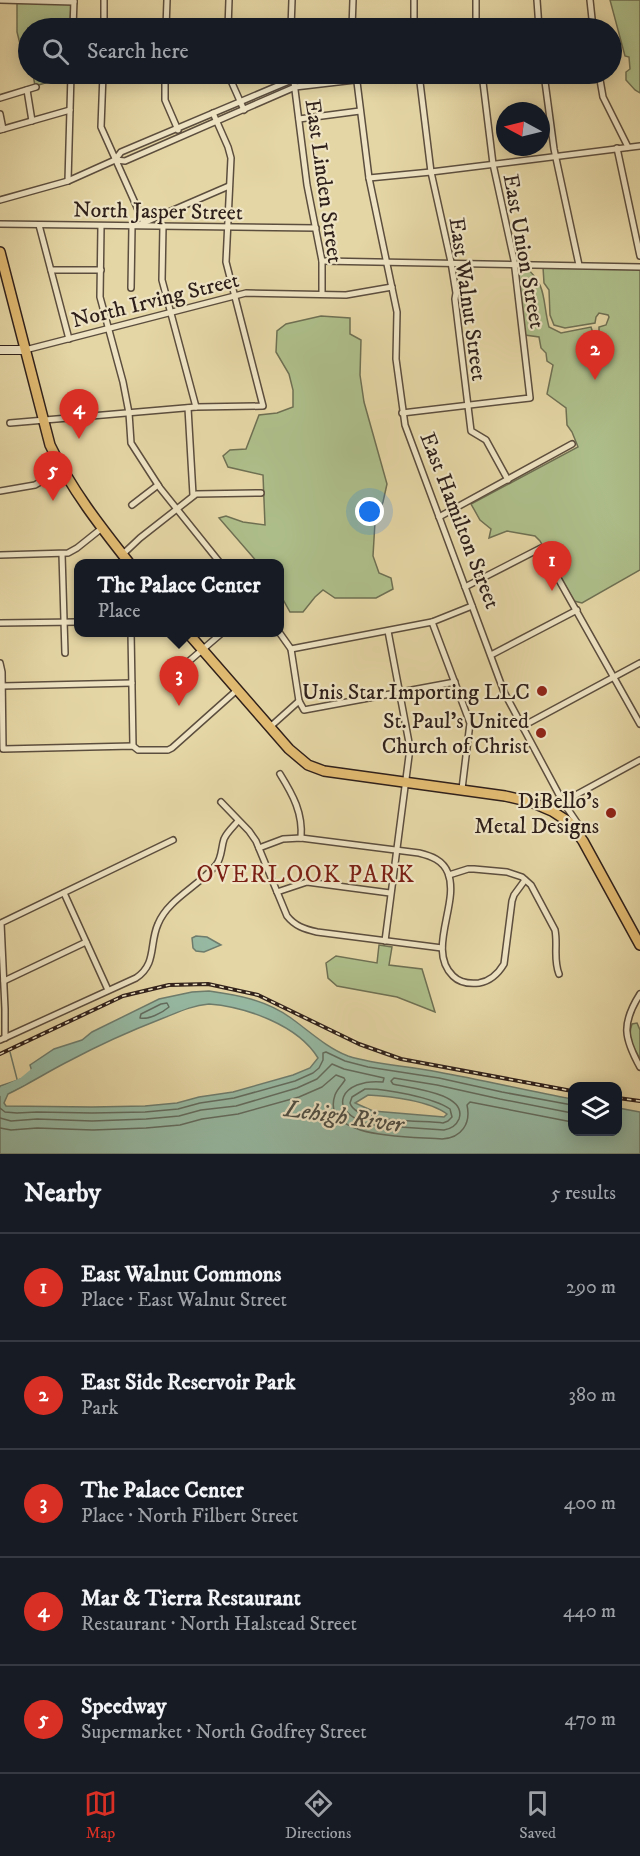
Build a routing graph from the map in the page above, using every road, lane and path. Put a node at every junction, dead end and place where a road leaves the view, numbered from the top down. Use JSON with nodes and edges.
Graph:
{"nodes":[{"id":1,"x":0,"y":0,"type":"edge"},
{"id":2,"x":104,"y":0,"type":"edge"},
{"id":3,"x":167,"y":0,"type":"edge"},
{"id":4,"x":229,"y":0,"type":"edge"},
{"id":5,"x":291,"y":0,"type":"edge"},
{"id":6,"x":353,"y":0,"type":"edge"},
{"id":7,"x":414,"y":0,"type":"edge"},
{"id":8,"x":476,"y":0,"type":"edge"},
{"id":9,"x":537,"y":0,"type":"edge"},
{"id":10,"x":590,"y":0,"type":"edge"},
{"id":11,"x":74,"y":1,"type":"edge"},
{"id":12,"x":73,"y":18,"type":"edge"},
{"id":13,"x":104,"y":18,"type":"edge"},
{"id":14,"x":166,"y":18,"type":"edge"},
{"id":15,"x":228,"y":18,"type":"edge"},
{"id":16,"x":291,"y":18,"type":"edge"},
{"id":17,"x":352,"y":18,"type":"edge"},
{"id":18,"x":414,"y":18,"type":"edge"},
{"id":19,"x":476,"y":18,"type":"edge"},
{"id":20,"x":538,"y":18,"type":"edge"},
{"id":21,"x":591,"y":18,"type":"edge"},
{"id":22,"x":71,"y":84,"type":"edge"},
{"id":23,"x":103,"y":84,"type":"edge"},
{"id":24,"x":165,"y":84,"type":"edge"},
{"id":25,"x":232,"y":84,"type":"edge"},
{"id":26,"x":277,"y":84,"type":"edge"},
{"id":27,"x":295,"y":84,"type":"edge"},
{"id":28,"x":312,"y":84,"type":"edge"},
{"id":29,"x":358,"y":84,"type":"edge"},
{"id":30,"x":420,"y":84,"type":"edge"},
{"id":31,"x":483,"y":84,"type":"edge"},
{"id":32,"x":545,"y":84,"type":"edge"},
{"id":33,"x":600,"y":84,"type":"edge"},
{"id":34,"x":36,"y":87,"type":"dead end"},
{"id":35,"x":295,"y":87,"type":"junction"},
{"id":36,"x":27,"y":90,"type":"junction"},
{"id":37,"x":0,"y":98,"type":"edge"},
{"id":38,"x":240,"y":101,"type":"junction"},
{"id":39,"x":70,"y":110,"type":"junction"},
{"id":40,"x":244,"y":110,"type":"junction"},
{"id":41,"x":360,"y":111,"type":"junction"},
{"id":42,"x":213,"y":113,"type":"junction"},
{"id":43,"x":0,"y":114,"type":"edge"},
{"id":44,"x":299,"y":119,"type":"junction"},
{"id":45,"x":32,"y":121,"type":"junction"},
{"id":46,"x":217,"y":122,"type":"junction"},
{"id":47,"x":1,"y":129,"type":"edge"},
{"id":48,"x":177,"y":129,"type":"junction"},
{"id":49,"x":181,"y":137,"type":"junction"},
{"id":50,"x":640,"y":146,"type":"edge"},
{"id":51,"x":628,"y":147,"type":"junction"},
{"id":52,"x":617,"y":148,"type":"junction"},
{"id":53,"x":555,"y":156,"type":"junction"},
{"id":54,"x":115,"y":160,"type":"junction"},
{"id":55,"x":493,"y":164,"type":"junction"},
{"id":56,"x":431,"y":172,"type":"junction"},
{"id":57,"x":369,"y":178,"type":"junction"},
{"id":58,"x":68,"y":181,"type":"junction"},
{"id":59,"x":229,"y":186,"type":"junction"},
{"id":60,"x":0,"y":201,"type":"edge"},
{"id":61,"x":144,"y":223,"type":"junction"},
{"id":62,"x":0,"y":224,"type":"edge"},
{"id":63,"x":39,"y":225,"type":"junction"},
{"id":64,"x":101,"y":225,"type":"junction"},
{"id":65,"x":134,"y":226,"type":"junction"},
{"id":66,"x":163,"y":226,"type":"junction"},
{"id":67,"x":227,"y":227,"type":"junction"},
{"id":68,"x":316,"y":228,"type":"junction"},
{"id":69,"x":0,"y":252,"type":"edge"},
{"id":70,"x":640,"y":256,"type":"edge"},
{"id":71,"x":322,"y":261,"type":"junction"},
{"id":72,"x":387,"y":261,"type":"junction"},
{"id":73,"x":451,"y":262,"type":"junction"},
{"id":74,"x":514,"y":264,"type":"junction"},
{"id":75,"x":579,"y":265,"type":"junction"},
{"id":76,"x":640,"y":267,"type":"edge"},
{"id":77,"x":51,"y":270,"type":"junction"},
{"id":78,"x":100,"y":270,"type":"junction"},
{"id":79,"x":392,"y":287,"type":"junction"},
{"id":80,"x":132,"y":288,"type":"dead end"},
{"id":81,"x":322,"y":294,"type":"junction"},
{"id":82,"x":235,"y":295,"type":"junction"},
{"id":83,"x":171,"y":312,"type":"junction"},
{"id":84,"x":109,"y":328,"type":"junction"},
{"id":85,"x":69,"y":339,"type":"junction"},
{"id":86,"x":0,"y":350,"type":"edge"},
{"id":87,"x":25,"y":350,"type":"junction"},
{"id":88,"x":467,"y":405,"type":"junction"},
{"id":89,"x":196,"y":407,"type":"junction"},
{"id":90,"x":188,"y":408,"type":"junction"},
{"id":91,"x":129,"y":413,"type":"junction"},
{"id":92,"x":402,"y":413,"type":"junction"},
{"id":93,"x":43,"y":420,"type":"junction"},
{"id":94,"x":10,"y":423,"type":"dead end"},
{"id":95,"x":573,"y":444,"type":"dead end"},
{"id":96,"x":62,"y":469,"type":"junction"},
{"id":97,"x":508,"y":480,"type":"junction"},
{"id":98,"x":158,"y":485,"type":"junction"},
{"id":99,"x":0,"y":491,"type":"edge"},
{"id":100,"x":261,"y":493,"type":"dead end"},
{"id":101,"x":194,"y":495,"type":"junction"},
{"id":102,"x":132,"y":505,"type":"dead end"},
{"id":103,"x":176,"y":509,"type":"junction"},
{"id":104,"x":439,"y":517,"type":"junction"},
{"id":105,"x":102,"y":528,"type":"junction"},
{"id":106,"x":62,"y":554,"type":"junction"},
{"id":107,"x":0,"y":555,"type":"edge"},
{"id":108,"x":122,"y":555,"type":"junction"},
{"id":109,"x":126,"y":559,"type":"edge"},
{"id":110,"x":217,"y":559,"type":"edge"},
{"id":111,"x":465,"y":587,"type":"junction"},
{"id":112,"x":472,"y":606,"type":"junction"},
{"id":113,"x":577,"y":610,"type":"junction"},
{"id":114,"x":64,"y":622,"type":"junction"},
{"id":115,"x":74,"y":622,"type":"edge"},
{"id":116,"x":432,"y":622,"type":"junction"},
{"id":117,"x":0,"y":623,"type":"edge"},
{"id":118,"x":388,"y":631,"type":"junction"},
{"id":119,"x":131,"y":637,"type":"edge"},
{"id":120,"x":190,"y":637,"type":"edge"},
{"id":121,"x":219,"y":637,"type":"edge"},
{"id":122,"x":282,"y":637,"type":"edge"},
{"id":123,"x":291,"y":649,"type":"junction"},
{"id":124,"x":202,"y":651,"type":"junction"},
{"id":125,"x":65,"y":653,"type":"dead end"},
{"id":126,"x":491,"y":655,"type":"junction"},
{"id":127,"x":0,"y":663,"type":"edge"},
{"id":128,"x":640,"y":663,"type":"edge"},
{"id":129,"x":174,"y":674,"type":"dead end"},
{"id":130,"x":615,"y":677,"type":"junction"},
{"id":131,"x":455,"y":682,"type":"junction"},
{"id":132,"x":132,"y":683,"type":"junction"},
{"id":133,"x":2,"y":686,"type":"junction"},
{"id":134,"x":237,"y":690,"type":"junction"},
{"id":135,"x":399,"y":692,"type":"junction"},
{"id":136,"x":299,"y":701,"type":"junction"},
{"id":137,"x":640,"y":724,"type":"edge"},
{"id":138,"x":523,"y":726,"type":"junction"},
{"id":139,"x":270,"y":727,"type":"junction"},
{"id":140,"x":133,"y":746,"type":"junction"},
{"id":141,"x":640,"y":760,"type":"edge"},
{"id":142,"x":280,"y":774,"type":"dead end"},
{"id":143,"x":405,"y":781,"type":"junction"},
{"id":144,"x":462,"y":789,"type":"junction"},
{"id":145,"x":221,"y":802,"type":"dead end"},
{"id":146,"x":563,"y":802,"type":"junction"},
{"id":147,"x":552,"y":811,"type":"junction"},
{"id":148,"x":238,"y":821,"type":"junction"},
{"id":149,"x":301,"y":838,"type":"junction"},
{"id":150,"x":173,"y":840,"type":"dead end"},
{"id":151,"x":584,"y":841,"type":"junction"},
{"id":152,"x":259,"y":848,"type":"junction"},
{"id":153,"x":396,"y":851,"type":"junction"},
{"id":154,"x":449,"y":875,"type":"junction"},
{"id":155,"x":525,"y":880,"type":"junction"},
{"id":156,"x":277,"y":892,"type":"junction"},
{"id":157,"x":64,"y":893,"type":"junction"},
{"id":158,"x":390,"y":893,"type":"junction"},
{"id":159,"x":1,"y":922,"type":"edge"},
{"id":160,"x":385,"y":941,"type":"junction"},
{"id":161,"x":86,"y":942,"type":"junction"},
{"id":162,"x":640,"y":945,"type":"edge"},
{"id":163,"x":442,"y":948,"type":"junction"},
{"id":164,"x":559,"y":974,"type":"dead end"},
{"id":165,"x":4,"y":981,"type":"junction"},
{"id":166,"x":108,"y":990,"type":"junction"},
{"id":167,"x":640,"y":994,"type":"edge"},
{"id":168,"x":2,"y":1039,"type":"edge"},
{"id":169,"x":640,"y":1066,"type":"edge"}],
"edges":[{"from":1,"to":11,"type":"street"},
{"from":2,"to":13,"type":"street"},
{"from":3,"to":14,"type":"street"},
{"from":4,"to":15,"type":"street"},
{"from":5,"to":16,"type":"street"},
{"from":6,"to":17,"type":"street"},
{"from":7,"to":18,"type":"street"},
{"from":8,"to":19,"type":"street"},
{"from":9,"to":20,"type":"street"},
{"from":10,"to":21,"type":"street"},
{"from":11,"to":12,"type":"street"},
{"from":22,"to":39,"type":"street"},
{"from":23,"to":54,"type":"street"},
{"from":24,"to":48,"type":"street"},
{"from":25,"to":38,"type":"street"},
{"from":26,"to":38,"type":"street"},
{"from":27,"to":35,"type":"street","name":"East Linden Street"},
{"from":28,"to":35,"type":"street"},
{"from":29,"to":41,"type":"street","name":"East Hamilton Street"},
{"from":30,"to":56,"type":"street","name":"East Walnut Street"},
{"from":31,"to":55,"type":"street","name":"East Union Street"},
{"from":32,"to":53,"type":"street"},
{"from":33,"to":51,"type":"street"},
{"from":34,"to":36,"type":"street"},
{"from":35,"to":40,"type":"street"},
{"from":35,"to":44,"type":"street","name":"East Linden Street"},
{"from":36,"to":37,"type":"street"},
{"from":36,"to":45,"type":"street"},
{"from":38,"to":40,"type":"street"},
{"from":38,"to":42,"type":"street"},
{"from":39,"to":45,"type":"street"},
{"from":39,"to":58,"type":"street"},
{"from":40,"to":46,"type":"street"},
{"from":41,"to":44,"type":"street"},
{"from":41,"to":57,"type":"street","name":"East Hamilton Street"},
{"from":42,"to":46,"type":"street"},
{"from":42,"to":48,"type":"street"},
{"from":43,"to":47,"type":"street"},
{"from":44,"to":68,"type":"street","name":"East Linden Street"},
{"from":45,"to":47,"type":"street"},
{"from":46,"to":49,"type":"street"},
{"from":46,"to":59,"type":"street"},
{"from":48,"to":49,"type":"street"},
{"from":48,"to":54,"type":"street"},
{"from":49,"to":54,"type":"street"},
{"from":50,"to":51,"type":"street"},
{"from":51,"to":52,"type":"street"},
{"from":52,"to":53,"type":"street"},
{"from":52,"to":70,"type":"street"},
{"from":53,"to":55,"type":"street"},
{"from":53,"to":75,"type":"street"},
{"from":54,"to":58,"type":"street"},
{"from":54,"to":61,"type":"street"},
{"from":55,"to":56,"type":"street"},
{"from":55,"to":74,"type":"street","name":"East Union Street"},
{"from":56,"to":57,"type":"street"},
{"from":56,"to":73,"type":"street","name":"East Walnut Street"},
{"from":57,"to":72,"type":"street","name":"East Hamilton Street"},
{"from":58,"to":60,"type":"street"},
{"from":59,"to":61,"type":"street"},
{"from":59,"to":67,"type":"street"},
{"from":61,"to":65,"type":"street"},
{"from":62,"to":63,"type":"street","name":"North Jasper Street"},
{"from":63,"to":64,"type":"street","name":"North Jasper Street"},
{"from":63,"to":77,"type":"street"},
{"from":64,"to":65,"type":"street","name":"North Jasper Street"},
{"from":64,"to":78,"type":"street"},
{"from":65,"to":66,"type":"street","name":"North Jasper Street"},
{"from":65,"to":80,"type":"street"},
{"from":66,"to":67,"type":"street","name":"North Jasper Street"},
{"from":66,"to":83,"type":"street"},
{"from":67,"to":68,"type":"street","name":"North Jasper Street"},
{"from":67,"to":82,"type":"street"},
{"from":68,"to":71,"type":"street","name":"East Linden Street"},
{"from":69,"to":87,"type":"main road"},
{"from":71,"to":72,"type":"street"},
{"from":71,"to":81,"type":"street","name":"East Linden Street"},
{"from":72,"to":73,"type":"street"},
{"from":72,"to":79,"type":"street","name":"East Hamilton Street"},
{"from":73,"to":74,"type":"street"},
{"from":73,"to":88,"type":"street","name":"East Walnut Street"},
{"from":74,"to":75,"type":"street"},
{"from":74,"to":88,"type":"street","name":"East Union Street"},
{"from":75,"to":76,"type":"street"},
{"from":77,"to":78,"type":"street"},
{"from":77,"to":85,"type":"street"},
{"from":78,"to":84,"type":"street"},
{"from":79,"to":81,"type":"street","name":"North Irving Street"},
{"from":79,"to":92,"type":"street","name":"East Hamilton Street"},
{"from":81,"to":82,"type":"street","name":"North Irving Street"},
{"from":82,"to":83,"type":"street","name":"North Irving Street"},
{"from":82,"to":89,"type":"street"},
{"from":83,"to":84,"type":"street","name":"North Irving Street"},
{"from":83,"to":89,"type":"street"},
{"from":84,"to":85,"type":"street","name":"North Irving Street"},
{"from":84,"to":91,"type":"street"},
{"from":85,"to":87,"type":"street","name":"North Irving Street"},
{"from":86,"to":87,"type":"main road","name":"North Irving Street"},
{"from":87,"to":93,"type":"main road"},
{"from":88,"to":92,"type":"street"},
{"from":88,"to":97,"type":"street","name":"East Walnut Street"},
{"from":89,"to":90,"type":"street"},
{"from":90,"to":91,"type":"street"},
{"from":90,"to":101,"type":"street"},
{"from":91,"to":93,"type":"street"},
{"from":91,"to":98,"type":"street"},
{"from":92,"to":104,"type":"street","name":"East Hamilton Street"},
{"from":93,"to":94,"type":"street"},
{"from":93,"to":96,"type":"main road"},
{"from":95,"to":97,"type":"street"},
{"from":96,"to":99,"type":"street"},
{"from":96,"to":105,"type":"main road"},
{"from":97,"to":104,"type":"street"},
{"from":98,"to":102,"type":"street"},
{"from":98,"to":103,"type":"street"},
{"from":100,"to":101,"type":"street"},
{"from":101,"to":103,"type":"street"},
{"from":103,"to":108,"type":"street"},
{"from":103,"to":110,"type":"street"},
{"from":104,"to":111,"type":"street","name":"East Hamilton Street"},
{"from":105,"to":106,"type":"street"},
{"from":105,"to":108,"type":"main road"},
{"from":106,"to":107,"type":"street"},
{"from":106,"to":114,"type":"street"},
{"from":108,"to":109,"type":"main road"},
{"from":111,"to":112,"type":"street","name":"East Hamilton Street"},
{"from":111,"to":113,"type":"street"},
{"from":112,"to":116,"type":"street"},
{"from":112,"to":126,"type":"street","name":"East Hamilton Street"},
{"from":113,"to":126,"type":"street"},
{"from":113,"to":130,"type":"street"},
{"from":114,"to":115,"type":"street"},
{"from":114,"to":117,"type":"street"},
{"from":114,"to":125,"type":"street"},
{"from":116,"to":118,"type":"street"},
{"from":116,"to":131,"type":"street"},
{"from":118,"to":123,"type":"street"},
{"from":118,"to":135,"type":"street"},
{"from":119,"to":132,"type":"street"},
{"from":120,"to":124,"type":"main road"},
{"from":121,"to":124,"type":"street"},
{"from":122,"to":123,"type":"street"},
{"from":123,"to":136,"type":"street"},
{"from":124,"to":129,"type":"street"},
{"from":124,"to":134,"type":"main road"},
{"from":126,"to":138,"type":"street","name":"East Hamilton Street"},
{"from":127,"to":133,"type":"street"},
{"from":128,"to":130,"type":"street"},
{"from":130,"to":137,"type":"street"},
{"from":130,"to":138,"type":"street"},
{"from":131,"to":135,"type":"street"},
{"from":131,"to":144,"type":"street"},
{"from":132,"to":133,"type":"street"},
{"from":132,"to":140,"type":"street"},
{"from":133,"to":140,"type":"street"},
{"from":134,"to":139,"type":"main road"},
{"from":134,"to":140,"type":"street"},
{"from":135,"to":136,"type":"street"},
{"from":135,"to":143,"type":"street"},
{"from":136,"to":139,"type":"street"},
{"from":138,"to":146,"type":"street","name":"East Hamilton Street"},
{"from":139,"to":143,"type":"main road"},
{"from":141,"to":146,"type":"street"},
{"from":142,"to":149,"type":"street"},
{"from":143,"to":144,"type":"main road"},
{"from":143,"to":153,"type":"street"},
{"from":144,"to":147,"type":"main road"},
{"from":145,"to":148,"type":"street"},
{"from":146,"to":147,"type":"street"},
{"from":146,"to":151,"type":"street","name":"East Hamilton Street"},
{"from":147,"to":151,"type":"main road"},
{"from":148,"to":152,"type":"street"},
{"from":148,"to":166,"type":"street"},
{"from":149,"to":152,"type":"street"},
{"from":149,"to":153,"type":"street"},
{"from":150,"to":157,"type":"street"},
{"from":151,"to":162,"type":"main road","name":"East Hamilton Street"},
{"from":152,"to":156,"type":"street"},
{"from":153,"to":154,"type":"street"},
{"from":153,"to":158,"type":"street"},
{"from":154,"to":155,"type":"street"},
{"from":154,"to":163,"type":"street"},
{"from":155,"to":163,"type":"street"},
{"from":155,"to":164,"type":"street"},
{"from":156,"to":158,"type":"street"},
{"from":156,"to":160,"type":"street"},
{"from":157,"to":159,"type":"street"},
{"from":157,"to":161,"type":"street"},
{"from":158,"to":160,"type":"street"},
{"from":159,"to":165,"type":"street"},
{"from":160,"to":163,"type":"street"},
{"from":161,"to":165,"type":"street"},
{"from":161,"to":166,"type":"street"},
{"from":165,"to":168,"type":"street"},
{"from":166,"to":168,"type":"street"},
{"from":167,"to":169,"type":"street"}]}
